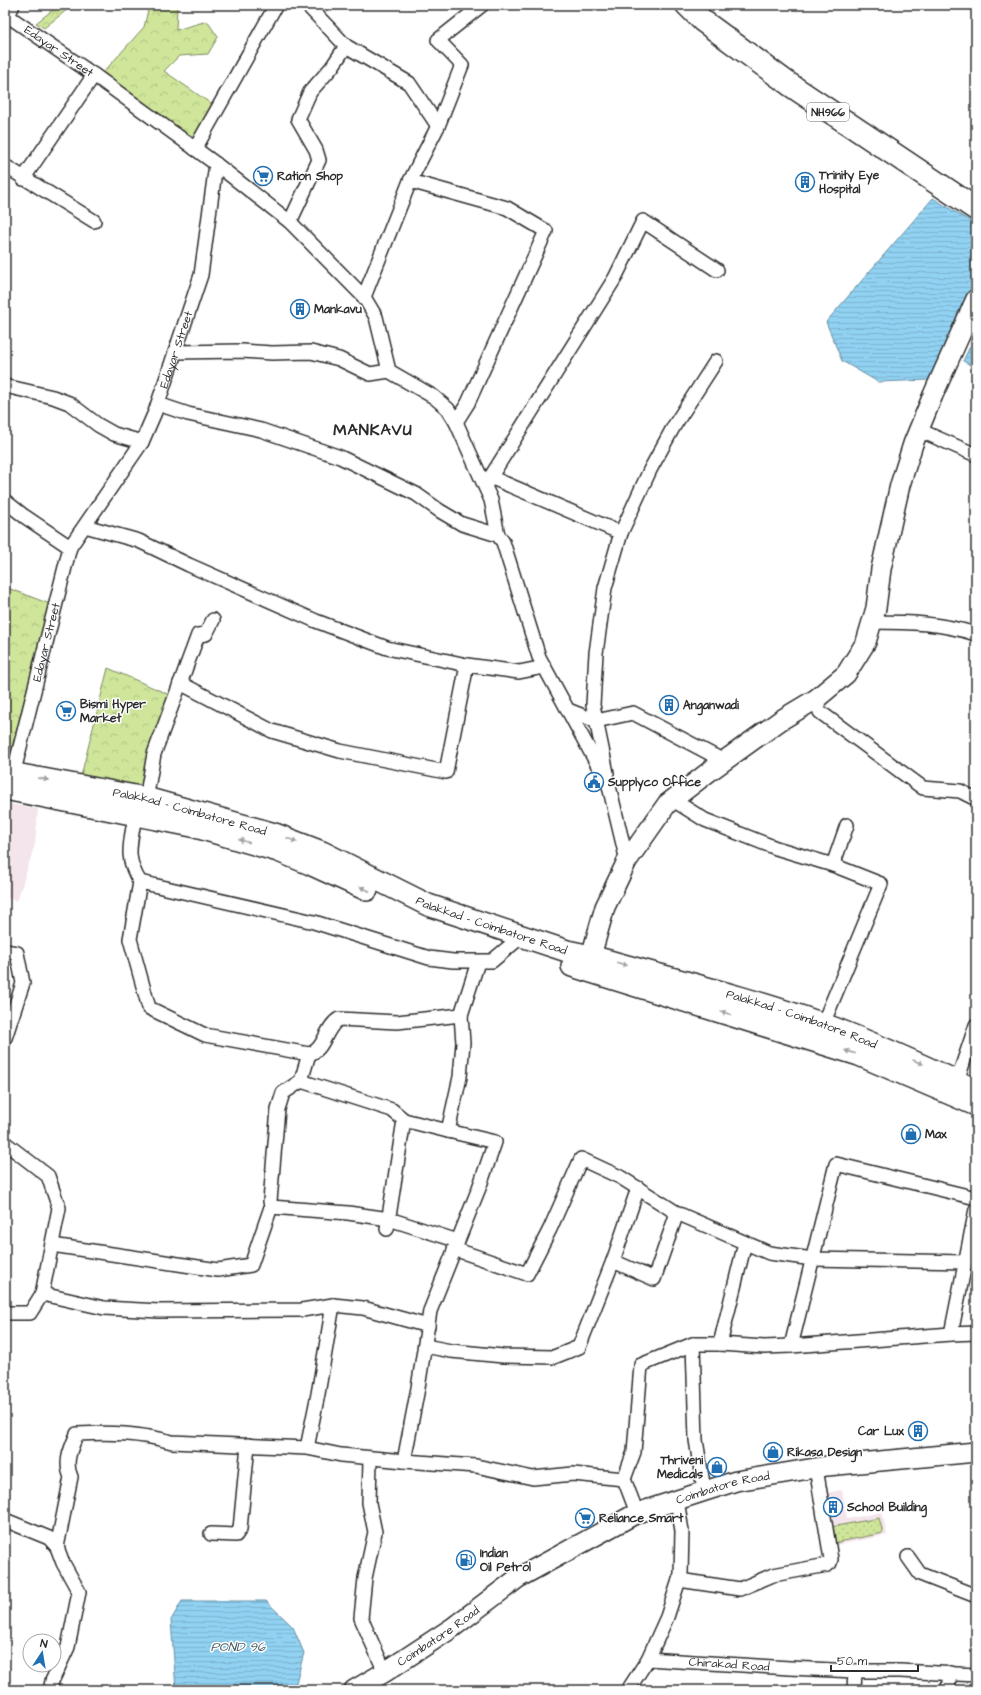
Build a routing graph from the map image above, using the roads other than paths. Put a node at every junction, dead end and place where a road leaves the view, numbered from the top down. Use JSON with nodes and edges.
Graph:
{"nodes":[{"id":1,"x":13,"y":5,"type":"edge"},
{"id":2,"x":276,"y":5,"type":"edge"},
{"id":3,"x":306,"y":5,"type":"edge"},
{"id":4,"x":482,"y":5,"type":"edge"},
{"id":5,"x":687,"y":5,"type":"edge"},
{"id":6,"x":706,"y":5,"type":"edge"},
{"id":7,"x":346,"y":46,"type":"junction"},
{"id":8,"x":94,"y":75,"type":"junction"},
{"id":9,"x":438,"y":126,"type":"junction"},
{"id":10,"x":195,"y":149,"type":"junction"},
{"id":11,"x":216,"y":164,"type":"junction"},
{"id":12,"x":5,"y":166,"type":"edge"},
{"id":13,"x":23,"y":179,"type":"junction"},
{"id":14,"x":410,"y":181,"type":"junction"},
{"id":15,"x":976,"y":193,"type":"edge"},
{"id":16,"x":976,"y":209,"type":"edge"},
{"id":17,"x":94,"y":221,"type":"dead end"},
{"id":18,"x":290,"y":222,"type":"junction"},
{"id":19,"x":717,"y":270,"type":"dead end"},
{"id":20,"x":364,"y":297,"type":"junction"},
{"id":21,"x":976,"y":299,"type":"edge"},
{"id":22,"x":175,"y":352,"type":"junction"},
{"id":23,"x":716,"y":361,"type":"dead end"},
{"id":24,"x":389,"y":371,"type":"junction"},
{"id":25,"x":5,"y":386,"type":"edge"},
{"id":26,"x":158,"y":404,"type":"junction"},
{"id":27,"x":456,"y":422,"type":"junction"},
{"id":28,"x":919,"y":430,"type":"junction"},
{"id":29,"x":142,"y":442,"type":"junction"},
{"id":30,"x":976,"y":455,"type":"edge"},
{"id":31,"x":487,"y":482,"type":"junction"},
{"id":32,"x":5,"y":501,"type":"edge"},
{"id":33,"x":85,"y":526,"type":"junction"},
{"id":34,"x":621,"y":532,"type":"junction"},
{"id":35,"x":498,"y":535,"type":"junction"},
{"id":36,"x":70,"y":547,"type":"junction"},
{"id":37,"x":213,"y":620,"type":"dead end"},
{"id":38,"x":872,"y":622,"type":"junction"},
{"id":39,"x":976,"y":634,"type":"edge"},
{"id":40,"x":467,"y":665,"type":"junction"},
{"id":41,"x":544,"y":667,"type":"junction"},
{"id":42,"x":180,"y":683,"type":"junction"},
{"id":43,"x":816,"y":699,"type":"junction"},
{"id":44,"x":568,"y":710,"type":"junction"},
{"id":45,"x":596,"y":721,"type":"junction"},
{"id":46,"x":724,"y":761,"type":"junction"},
{"id":47,"x":8,"y":781,"type":"edge"},
{"id":48,"x":609,"y":786,"type":"junction"},
{"id":49,"x":976,"y":799,"type":"edge"},
{"id":50,"x":673,"y":800,"type":"junction"},
{"id":51,"x":141,"y":810,"type":"junction"},
{"id":52,"x":847,"y":825,"type":"dead end"},
{"id":53,"x":627,"y":861,"type":"junction"},
{"id":54,"x":833,"y":865,"type":"junction"},
{"id":55,"x":140,"y":882,"type":"junction"},
{"id":56,"x":516,"y":940,"type":"junction"},
{"id":57,"x":5,"y":951,"type":"edge"},
{"id":58,"x":478,"y":962,"type":"junction"},
{"id":59,"x":590,"y":963,"type":"junction"},
{"id":60,"x":461,"y":1014,"type":"junction"},
{"id":61,"x":823,"y":1024,"type":"junction"},
{"id":62,"x":976,"y":1025,"type":"edge"},
{"id":63,"x":5,"y":1038,"type":"edge"},
{"id":64,"x":309,"y":1054,"type":"junction"},
{"id":65,"x":885,"y":1057,"type":"junction"},
{"id":66,"x":301,"y":1081,"type":"junction"},
{"id":67,"x":957,"y":1081,"type":"junction"},
{"id":68,"x":976,"y":1090,"type":"edge"},
{"id":69,"x":976,"y":1105,"type":"edge"},
{"id":70,"x":404,"y":1120,"type":"junction"},
{"id":71,"x":448,"y":1131,"type":"junction"},
{"id":72,"x":5,"y":1143,"type":"edge"},
{"id":73,"x":638,"y":1188,"type":"junction"},
{"id":74,"x":976,"y":1198,"type":"edge"},
{"id":75,"x":272,"y":1208,"type":"junction"},
{"id":76,"x":976,"y":1209,"type":"edge"},
{"id":77,"x":678,"y":1213,"type":"junction"},
{"id":78,"x":388,"y":1224,"type":"junction"},
{"id":79,"x":745,"y":1243,"type":"junction"},
{"id":80,"x":52,"y":1245,"type":"junction"},
{"id":81,"x":456,"y":1245,"type":"junction"},
{"id":82,"x":813,"y":1259,"type":"junction"},
{"id":83,"x":613,"y":1261,"type":"junction"},
{"id":84,"x":965,"y":1262,"type":"junction"},
{"id":85,"x":42,"y":1294,"type":"junction"},
{"id":86,"x":333,"y":1305,"type":"junction"},
{"id":87,"x":5,"y":1313,"type":"edge"},
{"id":88,"x":428,"y":1326,"type":"junction"},
{"id":89,"x":976,"y":1333,"type":"edge"},
{"id":90,"x":951,"y":1334,"type":"junction"},
{"id":91,"x":693,"y":1344,"type":"junction"},
{"id":92,"x":720,"y":1344,"type":"junction"},
{"id":93,"x":425,"y":1346,"type":"junction"},
{"id":94,"x":790,"y":1346,"type":"junction"},
{"id":95,"x":248,"y":1446,"type":"junction"},
{"id":96,"x":307,"y":1448,"type":"junction"},
{"id":97,"x":976,"y":1452,"type":"edge"},
{"id":98,"x":370,"y":1459,"type":"junction"},
{"id":99,"x":404,"y":1461,"type":"junction"},
{"id":100,"x":816,"y":1468,"type":"junction"},
{"id":101,"x":624,"y":1479,"type":"junction"},
{"id":102,"x":704,"y":1490,"type":"junction"},
{"id":103,"x":677,"y":1500,"type":"junction"},
{"id":104,"x":637,"y":1513,"type":"junction"},
{"id":105,"x":5,"y":1520,"type":"edge"},
{"id":106,"x":211,"y":1534,"type":"dead end"},
{"id":107,"x":57,"y":1547,"type":"junction"},
{"id":108,"x":908,"y":1557,"type":"dead end"},
{"id":109,"x":679,"y":1580,"type":"junction"},
{"id":110,"x":976,"y":1596,"type":"edge"},
{"id":111,"x":648,"y":1659,"type":"junction"},
{"id":112,"x":855,"y":1671,"type":"junction"},
{"id":113,"x":385,"y":1672,"type":"junction"},
{"id":114,"x":950,"y":1673,"type":"junction"},
{"id":115,"x":976,"y":1675,"type":"edge"},
{"id":116,"x":50,"y":1690,"type":"edge"},
{"id":117,"x":354,"y":1690,"type":"edge"},
{"id":118,"x":628,"y":1690,"type":"edge"},
{"id":119,"x":854,"y":1690,"type":"edge"},
{"id":120,"x":948,"y":1690,"type":"edge"}],
"edges":[{"from":1,"to":8,"type":"street","name":"Edayar Street"},
{"from":2,"to":10,"type":"street"},
{"from":3,"to":7,"type":"street"},
{"from":4,"to":9,"type":"street"},
{"from":5,"to":16,"type":"highway","number":"NH966"},
{"from":6,"to":15,"type":"highway","number":"NH966"},
{"from":7,"to":9,"type":"street"},
{"from":7,"to":18,"type":"street"},
{"from":8,"to":10,"type":"street","name":"Edayar Street"},
{"from":8,"to":13,"type":"street"},
{"from":9,"to":14,"type":"street"},
{"from":10,"to":11,"type":"street","name":"Edayar Street"},
{"from":11,"to":18,"type":"street"},
{"from":11,"to":22,"type":"street","name":"Edayar Street"},
{"from":12,"to":13,"type":"street"},
{"from":13,"to":17,"type":"street"},
{"from":14,"to":20,"type":"street"},
{"from":14,"to":27,"type":"street"},
{"from":18,"to":20,"type":"street"},
{"from":19,"to":31,"type":"street"},
{"from":20,"to":24,"type":"street"},
{"from":21,"to":28,"type":"street"},
{"from":22,"to":24,"type":"street"},
{"from":22,"to":26,"type":"street","name":"Edayar Street"},
{"from":23,"to":34,"type":"street"},
{"from":24,"to":27,"type":"street"},
{"from":25,"to":29,"type":"street"},
{"from":26,"to":29,"type":"street","name":"Edayar Street"},
{"from":26,"to":35,"type":"street"},
{"from":27,"to":31,"type":"street"},
{"from":28,"to":30,"type":"street"},
{"from":28,"to":38,"type":"street"},
{"from":29,"to":33,"type":"street","name":"Edayar Street"},
{"from":31,"to":34,"type":"street"},
{"from":31,"to":35,"type":"street"},
{"from":32,"to":36,"type":"street"},
{"from":33,"to":36,"type":"street","name":"Edayar Street"},
{"from":33,"to":40,"type":"street"},
{"from":34,"to":45,"type":"street"},
{"from":35,"to":41,"type":"street"},
{"from":36,"to":47,"type":"street","name":"Edayar Street"},
{"from":37,"to":42,"type":"street"},
{"from":38,"to":39,"type":"street"},
{"from":38,"to":43,"type":"street"},
{"from":40,"to":41,"type":"street"},
{"from":40,"to":42,"type":"street"},
{"from":41,"to":44,"type":"street"},
{"from":42,"to":51,"type":"street"},
{"from":43,"to":46,"type":"street"},
{"from":43,"to":49,"type":"street"},
{"from":44,"to":45,"type":"street"},
{"from":44,"to":48,"type":"street"},
{"from":45,"to":46,"type":"street"},
{"from":45,"to":48,"type":"street"},
{"from":46,"to":50,"type":"street"},
{"from":47,"to":51,"type":"main road","name":"Palakkad - Coimbatore Road"},
{"from":48,"to":53,"type":"street"},
{"from":50,"to":53,"type":"street"},
{"from":50,"to":54,"type":"street"},
{"from":51,"to":55,"type":"street"},
{"from":51,"to":56,"type":"main road","name":"Palakkad - Coimbatore Road"},
{"from":52,"to":54,"type":"street"},
{"from":53,"to":59,"type":"street"},
{"from":54,"to":61,"type":"street"},
{"from":55,"to":58,"type":"street"},
{"from":55,"to":64,"type":"street"},
{"from":56,"to":58,"type":"street"},
{"from":56,"to":59,"type":"main road","name":"Palakkad - Coimbatore Road"},
{"from":57,"to":63,"type":"street"},
{"from":58,"to":60,"type":"street"},
{"from":59,"to":61,"type":"main road","name":"Palakkad - Coimbatore Road","one_way":true},
{"from":65,"to":59,"type":"main road","name":"Palakkad - Coimbatore Road","one_way":true},
{"from":60,"to":64,"type":"street"},
{"from":60,"to":71,"type":"street"},
{"from":61,"to":65,"type":"main road","name":"Palakkad - Coimbatore Road"},
{"from":62,"to":67,"type":"street"},
{"from":64,"to":66,"type":"street"},
{"from":65,"to":67,"type":"main road","name":"Palakkad - Coimbatore Road","one_way":true},
{"from":65,"to":69,"type":"main road","name":"Palakkad - Coimbatore Road"},
{"from":66,"to":70,"type":"street"},
{"from":66,"to":75,"type":"street"},
{"from":67,"to":68,"type":"main road","name":"Palakkad - Coimbatore Road"},
{"from":70,"to":71,"type":"street"},
{"from":70,"to":78,"type":"street"},
{"from":71,"to":81,"type":"street"},
{"from":72,"to":80,"type":"street"},
{"from":73,"to":77,"type":"street"},
{"from":73,"to":81,"type":"street"},
{"from":73,"to":83,"type":"street"},
{"from":74,"to":82,"type":"street"},
{"from":75,"to":78,"type":"street"},
{"from":75,"to":80,"type":"street"},
{"from":76,"to":84,"type":"street"},
{"from":77,"to":79,"type":"street"},
{"from":77,"to":83,"type":"street"},
{"from":78,"to":81,"type":"street"},
{"from":79,"to":82,"type":"street"},
{"from":79,"to":92,"type":"street"},
{"from":80,"to":85,"type":"street"},
{"from":81,"to":88,"type":"street"},
{"from":82,"to":84,"type":"street"},
{"from":82,"to":94,"type":"street"},
{"from":83,"to":93,"type":"street"},
{"from":84,"to":90,"type":"street"},
{"from":85,"to":86,"type":"street"},
{"from":85,"to":87,"type":"street"},
{"from":86,"to":88,"type":"street"},
{"from":86,"to":96,"type":"street"},
{"from":88,"to":93,"type":"street"},
{"from":89,"to":90,"type":"street"},
{"from":90,"to":94,"type":"street"},
{"from":91,"to":92,"type":"street"},
{"from":91,"to":101,"type":"street"},
{"from":91,"to":102,"type":"street"},
{"from":92,"to":94,"type":"street"},
{"from":93,"to":99,"type":"street"},
{"from":95,"to":96,"type":"street"},
{"from":95,"to":106,"type":"street"},
{"from":95,"to":107,"type":"street"},
{"from":96,"to":98,"type":"street"},
{"from":97,"to":100,"type":"street","name":"Coimbatore Road"},
{"from":98,"to":99,"type":"street"},
{"from":98,"to":113,"type":"street"},
{"from":99,"to":101,"type":"street"},
{"from":100,"to":102,"type":"street","name":"Coimbatore Road"},
{"from":100,"to":109,"type":"street"},
{"from":101,"to":104,"type":"street"},
{"from":102,"to":103,"type":"street","name":"Coimbatore Road"},
{"from":103,"to":104,"type":"street","name":"Coimbatore Road"},
{"from":103,"to":109,"type":"street"},
{"from":104,"to":113,"type":"street","name":"Coimbatore Road"},
{"from":105,"to":107,"type":"street"},
{"from":107,"to":116,"type":"street"},
{"from":108,"to":110,"type":"street"},
{"from":109,"to":111,"type":"street"},
{"from":111,"to":112,"type":"street","name":"Chirakad Road"},
{"from":111,"to":118,"type":"street"},
{"from":112,"to":114,"type":"street","name":"Chirakad Road"},
{"from":112,"to":119,"type":"street"},
{"from":113,"to":117,"type":"street","name":"Coimbatore Road"},
{"from":114,"to":115,"type":"street","name":"Chirakad Road"},
{"from":114,"to":120,"type":"street"}]}
